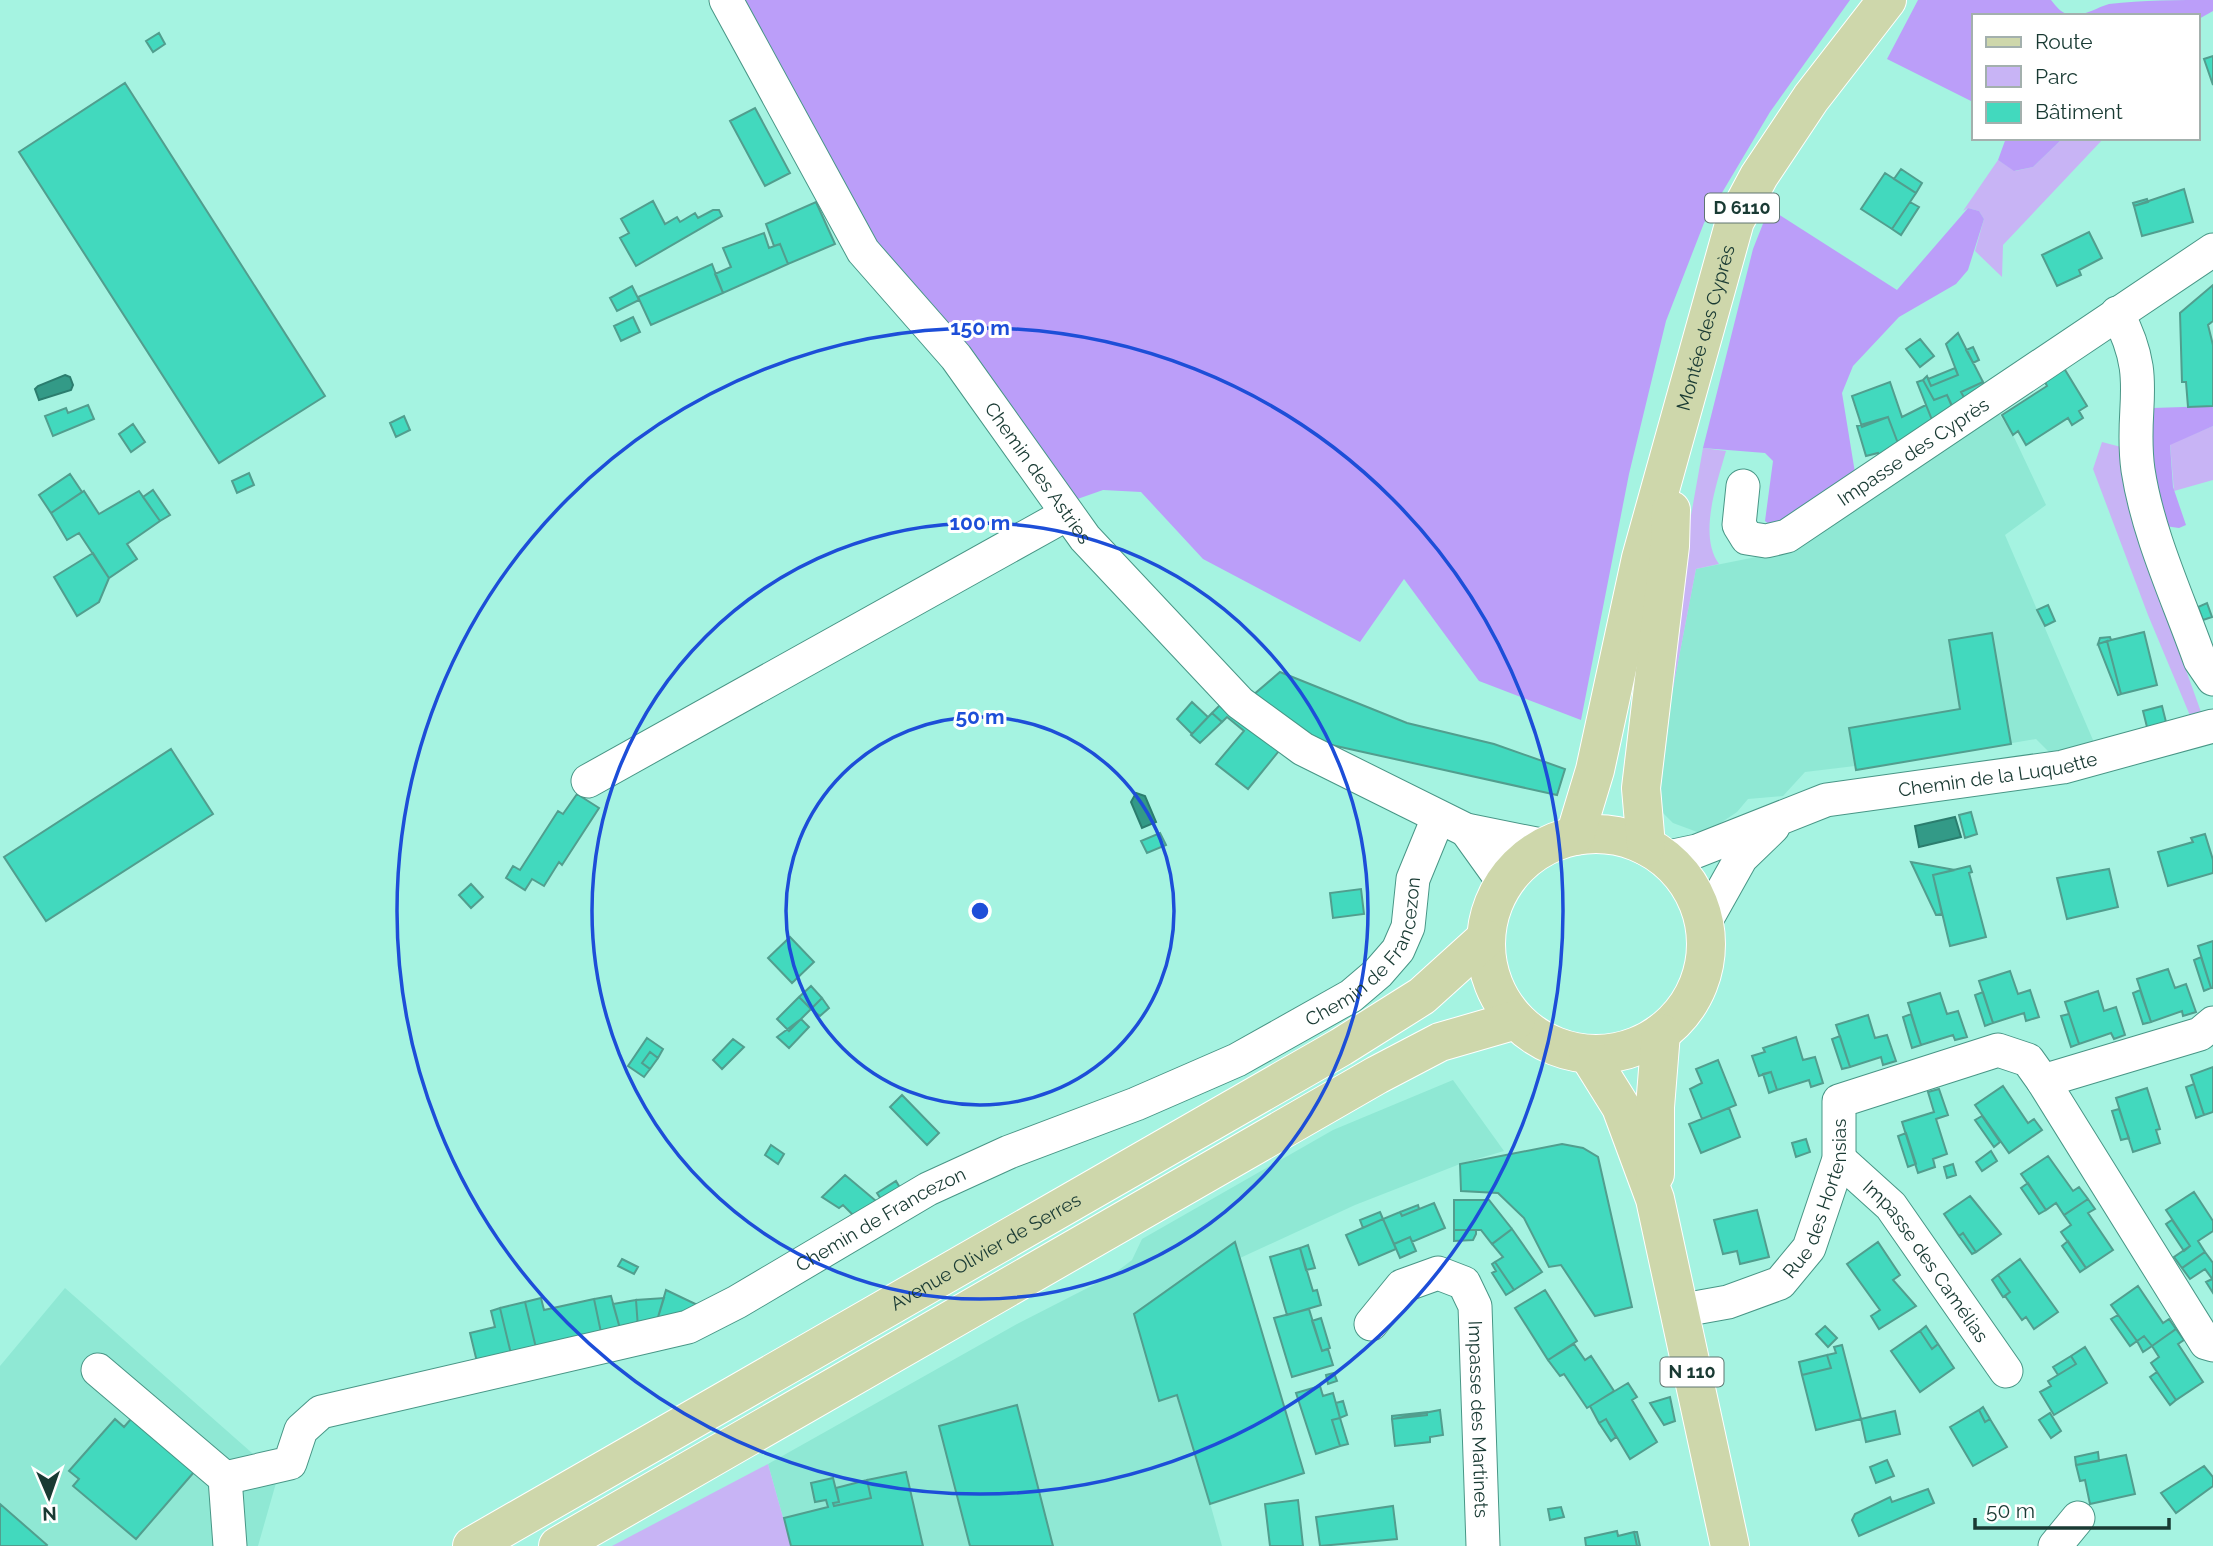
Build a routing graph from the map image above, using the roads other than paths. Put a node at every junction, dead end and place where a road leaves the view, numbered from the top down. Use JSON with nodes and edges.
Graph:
{"nodes":[{"id":1,"x":726,"y":0,"type":"edge"},
{"id":2,"x":1887,"y":0,"type":"edge"},
{"id":3,"x":2213,"y":250,"type":"edge"},
{"id":4,"x":2117,"y":313,"type":"junction"},
{"id":5,"x":1673,"y":451,"type":"junction"},
{"id":6,"x":1743,"y":486,"type":"dead end"},
{"id":7,"x":1067,"y":514,"type":"junction"},
{"id":8,"x":2213,"y":679,"type":"edge"},
{"id":9,"x":2213,"y":726,"type":"edge"},
{"id":10,"x":588,"y":781,"type":"dead end"},
{"id":11,"x":1783,"y":818,"type":"junction"},
{"id":12,"x":1452,"y":824,"type":"junction"},
{"id":13,"x":1560,"y":841,"type":"junction"},
{"id":14,"x":1655,"y":852,"type":"junction"},
{"id":15,"x":1504,"y":883,"type":"junction"},
{"id":16,"x":1704,"y":924,"type":"junction"},
{"id":17,"x":1485,"y":939,"type":"junction"},
{"id":18,"x":1516,"y":1020,"type":"junction"},
{"id":19,"x":2213,"y":1023,"type":"edge"},
{"id":20,"x":1661,"y":1033,"type":"junction"},
{"id":21,"x":1588,"y":1054,"type":"junction"},
{"id":22,"x":2043,"y":1082,"type":"junction"},
{"id":23,"x":1839,"y":1159,"type":"junction"},
{"id":24,"x":1654,"y":1199,"type":"junction"},
{"id":25,"x":1678,"y":1311,"type":"junction"},
{"id":26,"x":1371,"y":1324,"type":"dead end"},
{"id":27,"x":2213,"y":1345,"type":"edge"},
{"id":28,"x":98,"y":1370,"type":"dead end"},
{"id":29,"x":2006,"y":1371,"type":"dead end"},
{"id":30,"x":225,"y":1478,"type":"junction"},
{"id":31,"x":2078,"y":1518,"type":"dead end"},
{"id":32,"x":230,"y":1546,"type":"edge"},
{"id":33,"x":472,"y":1546,"type":"edge"},
{"id":34,"x":558,"y":1546,"type":"edge"},
{"id":35,"x":1483,"y":1546,"type":"edge"},
{"id":36,"x":1730,"y":1546,"type":"edge"},
{"id":37,"x":2055,"y":1546,"type":"edge"}],
"edges":[{"from":1,"to":7,"type":"street","name":"Chemin des Astries"},
{"from":2,"to":5,"type":"main road","name":"Montée des Cyprès","number":"D 6110"},
{"from":3,"to":4,"type":"street","name":"Impasse des Cyprès"},
{"from":4,"to":6,"type":"street","name":"Impasse des Cyprès"},
{"from":4,"to":8,"type":"street"},
{"from":5,"to":13,"type":"main road","name":"Montée des Cyprès","number":"D 6110"},
{"from":5,"to":14,"type":"main road","name":"Montée des Cyprès","number":"D 6110"},
{"from":7,"to":10,"type":"street"},
{"from":7,"to":12,"type":"street","name":"Chemin des Astries"},
{"from":9,"to":11,"type":"street","name":"Chemin de la Luquette"},
{"from":11,"to":14,"type":"street","name":"Chemin de la Luquette"},
{"from":11,"to":16,"type":"street","name":"Chemin de la Luquette"},
{"from":12,"to":13,"type":"street","name":"Chemin des Astries"},
{"from":12,"to":15,"type":"street","name":"Chemin des Astries"},
{"from":12,"to":30,"type":"street","name":"Chemin de Francezon"},
{"from":13,"to":14,"type":"main road"},
{"from":13,"to":15,"type":"main road"},
{"from":14,"to":16,"type":"main road"},
{"from":15,"to":17,"type":"main road"},
{"from":16,"to":20,"type":"main road"},
{"from":17,"to":18,"type":"main road"},
{"from":17,"to":33,"type":"main road","name":"Avenue Olivier de Serres"},
{"from":18,"to":21,"type":"main road"},
{"from":18,"to":34,"type":"main road"},
{"from":19,"to":22,"type":"street"},
{"from":20,"to":21,"type":"main road"},
{"from":20,"to":24,"type":"main road","number":"N 110"},
{"from":21,"to":24,"type":"main road","number":"N 110"},
{"from":22,"to":23,"type":"street","name":"Rue des Hortensias"},
{"from":22,"to":27,"type":"street","name":"Rue des Hortensias"},
{"from":23,"to":25,"type":"street","name":"Rue des Hortensias"},
{"from":23,"to":29,"type":"street","name":"Impasse des Camélias"},
{"from":24,"to":25,"type":"main road","number":"N 110"},
{"from":25,"to":36,"type":"main road","number":"N 110"},
{"from":26,"to":35,"type":"street","name":"Impasse des Martinets"},
{"from":28,"to":30,"type":"street"},
{"from":30,"to":32,"type":"street"},
{"from":31,"to":37,"type":"street"}]}
